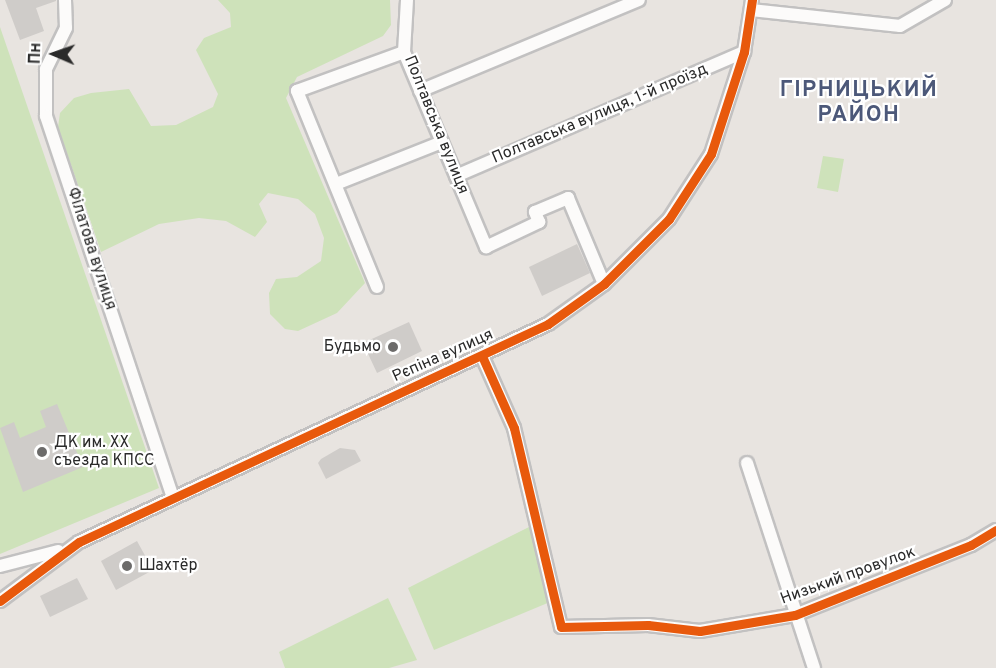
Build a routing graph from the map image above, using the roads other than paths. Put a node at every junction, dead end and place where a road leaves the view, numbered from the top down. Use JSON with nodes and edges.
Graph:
{"nodes":[{"id":1,"x":65,"y":0,"type":"edge"},
{"id":2,"x":407,"y":0,"type":"edge"},
{"id":3,"x":639,"y":0,"type":"edge"},
{"id":4,"x":945,"y":0,"type":"edge"},
{"id":5,"x":751,"y":5,"type":"edge"},
{"id":6,"x":404,"y":52,"type":"junction"},
{"id":7,"x":744,"y":52,"type":"junction"},
{"id":8,"x":420,"y":91,"type":"junction"},
{"id":9,"x":442,"y":142,"type":"junction"},
{"id":10,"x":456,"y":176,"type":"junction"},
{"id":11,"x":336,"y":184,"type":"junction"},
{"id":12,"x":604,"y":284,"type":"junction"},
{"id":13,"x":377,"y":287,"type":"dead end"},
{"id":14,"x":482,"y":356,"type":"junction"},
{"id":15,"x":747,"y":463,"type":"dead end"},
{"id":16,"x":173,"y":497,"type":"junction"},
{"id":17,"x":996,"y":530,"type":"edge"},
{"id":18,"x":79,"y":542,"type":"junction"},
{"id":19,"x":0,"y":566,"type":"edge"},
{"id":20,"x":0,"y":601,"type":"edge"},
{"id":21,"x":796,"y":615,"type":"junction"},
{"id":22,"x":814,"y":668,"type":"edge"}],
"edges":[{"from":1,"to":16,"type":"street","name":"Філатова вулиця"},
{"from":2,"to":6,"type":"street","name":"Полтавська вулиця"},
{"from":3,"to":8,"type":"street"},
{"from":4,"to":5,"type":"street"},
{"from":5,"to":7,"type":"street","name":"Рєпіна вулиця"},
{"from":6,"to":8,"type":"street","name":"Полтавська вулиця"},
{"from":6,"to":11,"type":"street"},
{"from":7,"to":10,"type":"street","name":"Полтавська вулиця, 1-й проїзд"},
{"from":7,"to":12,"type":"street","name":"Рєпіна вулиця"},
{"from":8,"to":9,"type":"street","name":"Полтавська вулиця"},
{"from":9,"to":10,"type":"street","name":"Полтавська вулиця"},
{"from":9,"to":11,"type":"street"},
{"from":10,"to":12,"type":"street","name":"Полтавська вулиця"},
{"from":11,"to":13,"type":"street"},
{"from":12,"to":14,"type":"street","name":"Рєпіна вулиця"},
{"from":14,"to":16,"type":"street","name":"Рєпіна вулиця"},
{"from":14,"to":21,"type":"street","name":"Низький провулок"},
{"from":15,"to":21,"type":"street"},
{"from":16,"to":18,"type":"street","name":"Рєпіна вулиця"},
{"from":17,"to":21,"type":"street","name":"Низький провулок"},
{"from":18,"to":19,"type":"street"},
{"from":18,"to":20,"type":"street","name":"Рєпіна вулиця"},
{"from":21,"to":22,"type":"street"}]}
